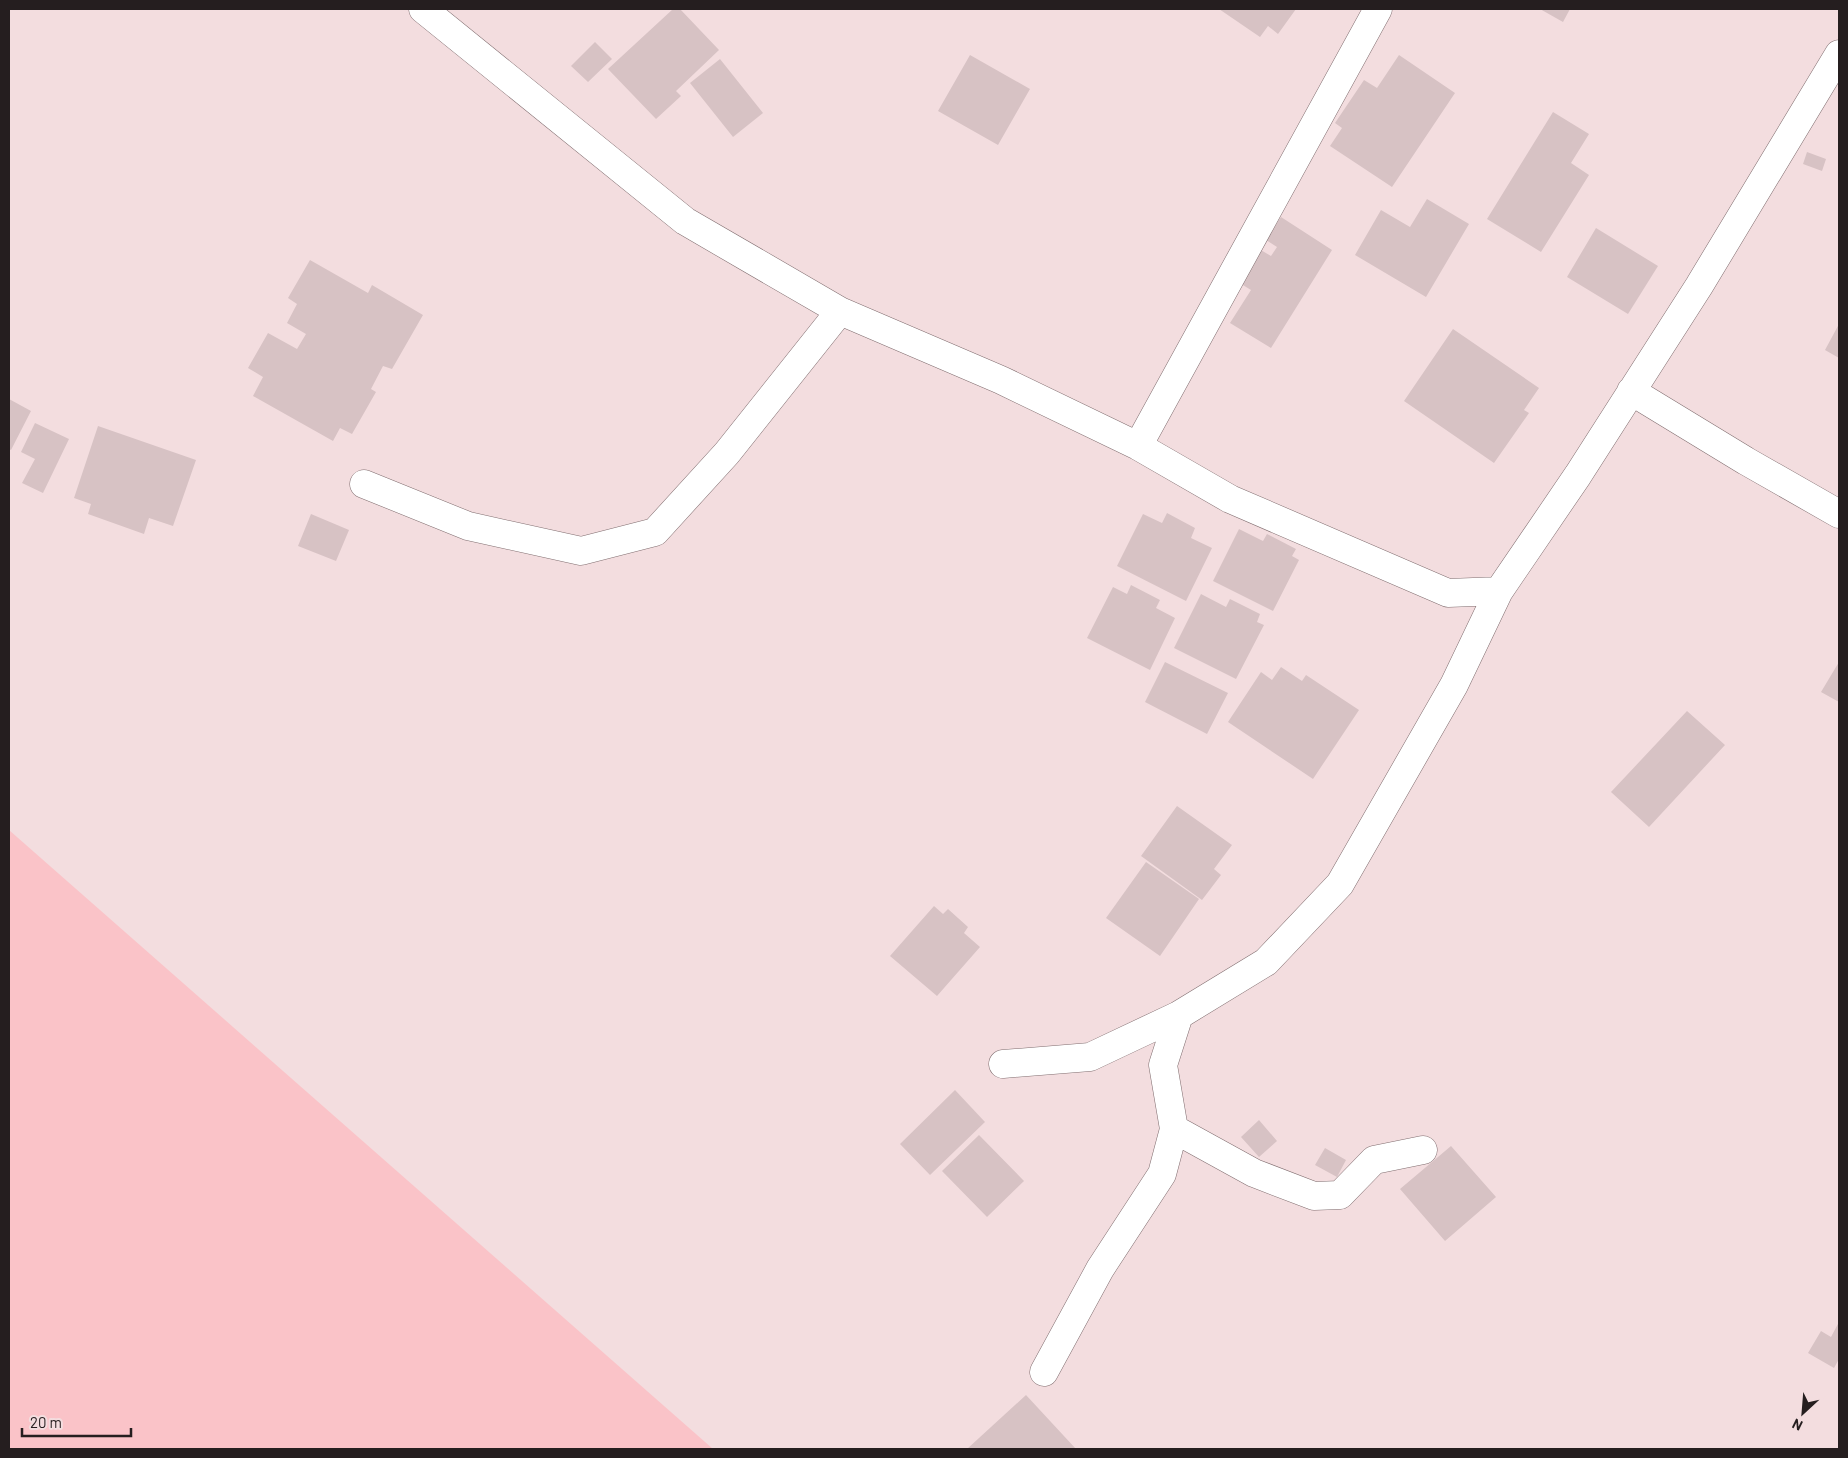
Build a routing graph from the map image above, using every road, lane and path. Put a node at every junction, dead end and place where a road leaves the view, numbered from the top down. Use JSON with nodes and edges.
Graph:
{"nodes":[{"id":1,"x":423,"y":9,"type":"edge"},
{"id":2,"x":1378,"y":9,"type":"edge"},
{"id":3,"x":1839,"y":54,"type":"edge"},
{"id":4,"x":840,"y":311,"type":"junction"},
{"id":5,"x":1631,"y":391,"type":"junction"},
{"id":6,"x":1138,"y":446,"type":"junction"},
{"id":7,"x":364,"y":484,"type":"dead end"},
{"id":8,"x":1839,"y":514,"type":"edge"},
{"id":9,"x":1499,"y":591,"type":"junction"},
{"id":10,"x":1179,"y":1015,"type":"junction"},
{"id":11,"x":1003,"y":1064,"type":"dead end"},
{"id":12,"x":1174,"y":1129,"type":"junction"},
{"id":13,"x":1423,"y":1150,"type":"dead end"},
{"id":14,"x":1044,"y":1372,"type":"dead end"}],
"edges":[{"from":1,"to":4,"type":"street"},
{"from":2,"to":6,"type":"street"},
{"from":3,"to":5,"type":"street"},
{"from":4,"to":6,"type":"street"},
{"from":4,"to":7,"type":"street"},
{"from":5,"to":8,"type":"street"},
{"from":5,"to":9,"type":"street"},
{"from":6,"to":9,"type":"street"},
{"from":9,"to":10,"type":"street"},
{"from":10,"to":11,"type":"street"},
{"from":10,"to":12,"type":"street"},
{"from":12,"to":13,"type":"street"},
{"from":12,"to":14,"type":"street"}]}
